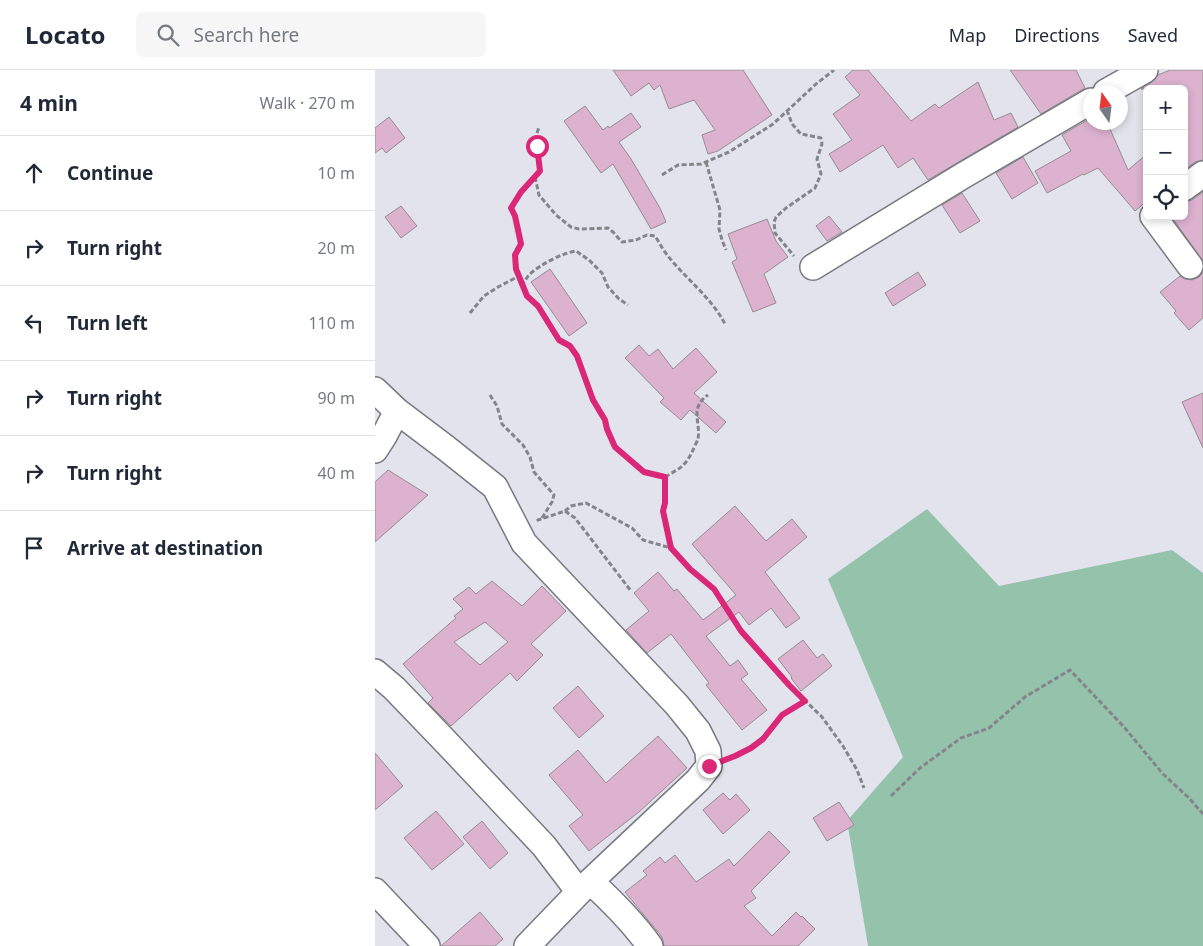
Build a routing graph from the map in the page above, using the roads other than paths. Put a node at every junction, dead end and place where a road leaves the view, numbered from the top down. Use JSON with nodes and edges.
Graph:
{"nodes":[{"id":1,"x":1145,"y":70,"type":"edge"},
{"id":2,"x":1118,"y":85,"type":"edge"},
{"id":3,"x":1083,"y":106,"type":"edge"},
{"id":4,"x":1203,"y":174,"type":"edge"},
{"id":5,"x":1188,"y":185,"type":"edge"},
{"id":6,"x":1156,"y":220,"type":"edge"},
{"id":7,"x":1190,"y":266,"type":"dead end"},
{"id":8,"x":813,"y":267,"type":"road end"},
{"id":9,"x":375,"y":390,"type":"edge"},
{"id":10,"x":397,"y":411,"type":"junction"},
{"id":11,"x":375,"y":450,"type":"edge"},
{"id":12,"x":375,"y":672,"type":"edge"},
{"id":13,"x":585,"y":887,"type":"junction"},
{"id":14,"x":375,"y":891,"type":"edge"},
{"id":15,"x":427,"y":946,"type":"edge"},
{"id":16,"x":527,"y":946,"type":"edge"},
{"id":17,"x":650,"y":946,"type":"edge"}],
"edges":[{"from":1,"to":2,"type":"street"},
{"from":3,"to":8,"type":"street"},
{"from":4,"to":5,"type":"street"},
{"from":6,"to":7,"type":"street"},
{"from":9,"to":10,"type":"street"},
{"from":10,"to":11,"type":"street"},
{"from":10,"to":13,"type":"street"},
{"from":12,"to":13,"type":"street"},
{"from":13,"to":16,"type":"street"},
{"from":13,"to":17,"type":"street"},
{"from":14,"to":15,"type":"street"}]}
